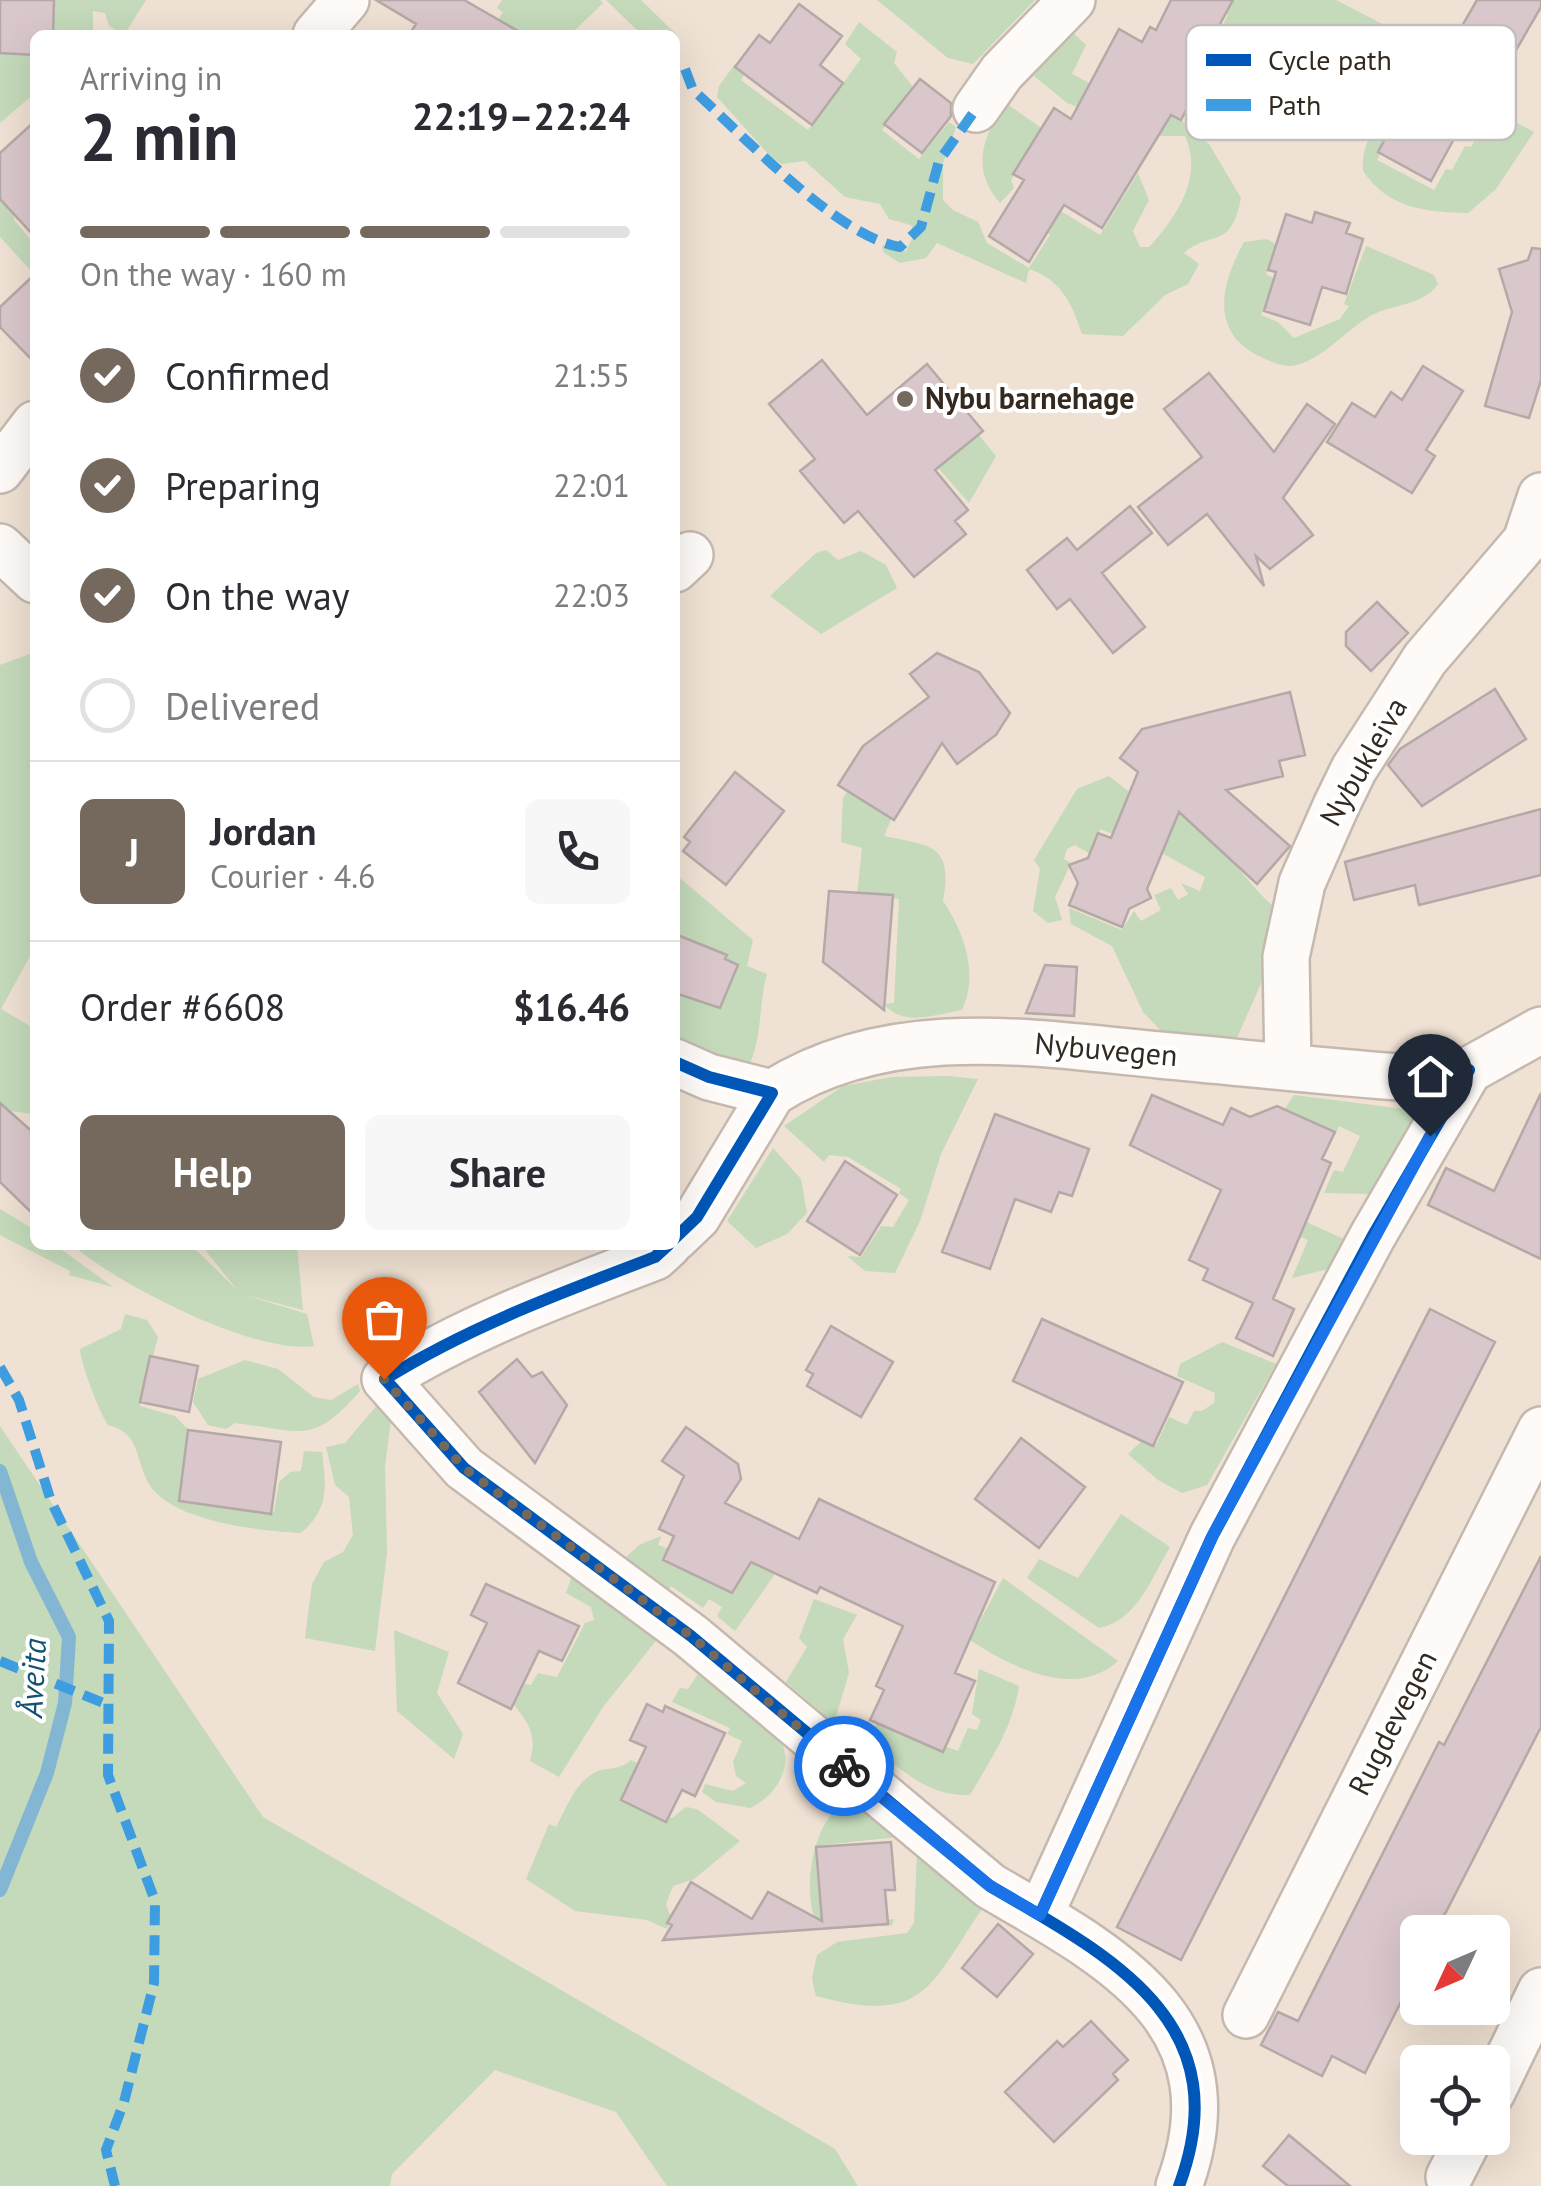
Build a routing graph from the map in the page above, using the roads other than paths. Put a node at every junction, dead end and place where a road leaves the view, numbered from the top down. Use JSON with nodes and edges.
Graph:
{"nodes":[{"id":1,"x":346,"y":0,"type":"edge"},
{"id":2,"x":1072,"y":0,"type":"edge"},
{"id":3,"x":320,"y":30,"type":"edge"},
{"id":4,"x":976,"y":108,"type":"dead end"},
{"id":5,"x":30,"y":431,"type":"edge"},
{"id":6,"x":0,"y":470,"type":"edge"},
{"id":7,"x":1541,"y":496,"type":"edge"},
{"id":8,"x":0,"y":547,"type":"edge"},
{"id":9,"x":30,"y":575,"type":"edge"},
{"id":10,"x":1541,"y":1030,"type":"edge"},
{"id":11,"x":680,"y":1064,"type":"edge"},
{"id":12,"x":1288,"y":1068,"type":"junction"},
{"id":13,"x":1469,"y":1070,"type":"junction"},
{"id":14,"x":772,"y":1093,"type":"junction"},
{"id":15,"x":680,"y":1233,"type":"edge"},
{"id":16,"x":663,"y":1250,"type":"edge"},
{"id":17,"x":1541,"y":1430,"type":"edge"},
{"id":18,"x":1040,"y":1915,"type":"junction"},
{"id":19,"x":1541,"y":1991,"type":"edge"},
{"id":20,"x":1246,"y":2015,"type":"dead end"},
{"id":21,"x":1510,"y":2055,"type":"edge"},
{"id":22,"x":1179,"y":2186,"type":"edge"}],
"edges":[{"from":1,"to":3,"type":"street"},
{"from":2,"to":4,"type":"street"},
{"from":5,"to":6,"type":"street"},
{"from":7,"to":12,"type":"street","name":"Nybukleiva"},
{"from":8,"to":9,"type":"street"},
{"from":10,"to":13,"type":"street","name":"Nybuvegen"},
{"from":11,"to":14,"type":"street"},
{"from":12,"to":13,"type":"street","name":"Nybuvegen"},
{"from":12,"to":14,"type":"street","name":"Nybuvegen"},
{"from":13,"to":18,"type":"street"},
{"from":14,"to":15,"type":"street"},
{"from":16,"to":18,"type":"street"},
{"from":17,"to":20,"type":"street","name":"Rugdevegen"},
{"from":18,"to":22,"type":"street"},
{"from":19,"to":21,"type":"street"}]}
